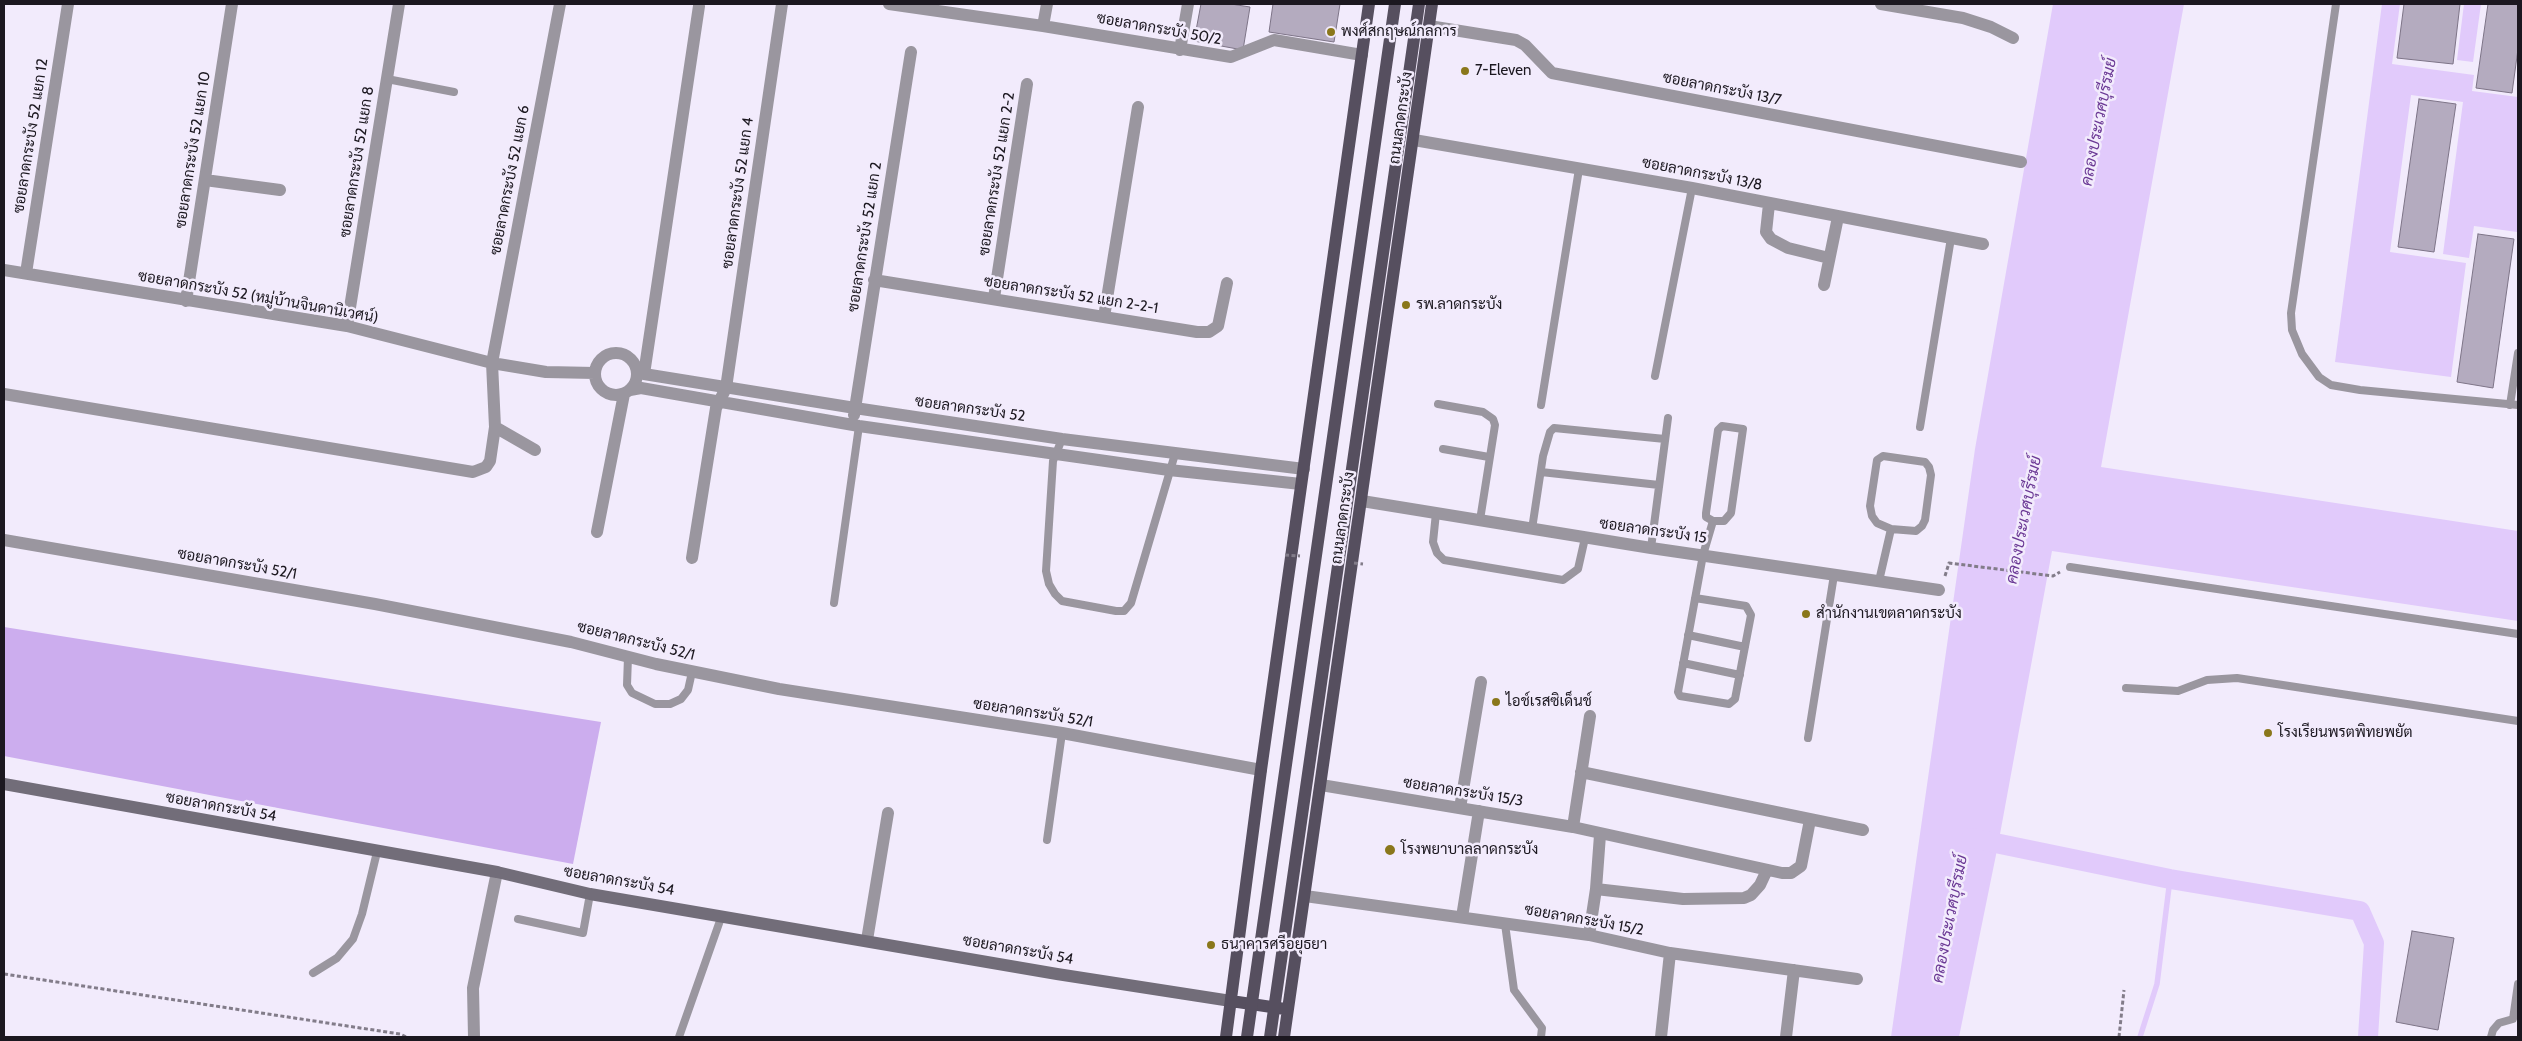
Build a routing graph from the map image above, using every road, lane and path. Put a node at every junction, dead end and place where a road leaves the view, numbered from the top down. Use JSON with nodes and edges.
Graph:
{"nodes":[{"id":1,"x":68,"y":4,"type":"edge"},
{"id":2,"x":232,"y":4,"type":"edge"},
{"id":3,"x":399,"y":4,"type":"edge"},
{"id":4,"x":560,"y":4,"type":"edge"},
{"id":5,"x":782,"y":4,"type":"edge"},
{"id":6,"x":888,"y":4,"type":"edge"},
{"id":7,"x":1048,"y":4,"type":"edge"},
{"id":8,"x":1188,"y":4,"type":"edge"},
{"id":9,"x":1369,"y":4,"type":"edge"},
{"id":10,"x":1395,"y":4,"type":"edge"},
{"id":11,"x":1419,"y":4,"type":"edge"},
{"id":12,"x":1432,"y":4,"type":"edge"},
{"id":13,"x":1881,"y":4,"type":"edge"},
{"id":14,"x":2336,"y":4,"type":"edge"},
{"id":15,"x":699,"y":6,"type":"dead end"},
{"id":16,"x":934,"y":7,"type":"edge"},
{"id":17,"x":1044,"y":26,"type":"junction"},
{"id":18,"x":1429,"y":26,"type":"junction"},
{"id":19,"x":2013,"y":38,"type":"dead end"},
{"id":20,"x":1180,"y":50,"type":"junction"},
{"id":21,"x":911,"y":52,"type":"dead end"},
{"id":22,"x":1362,"y":55,"type":"junction"},
{"id":23,"x":387,"y":78,"type":"junction"},
{"id":24,"x":1027,"y":84,"type":"dead end"},
{"id":25,"x":454,"y":92,"type":"dead end"},
{"id":26,"x":1138,"y":107,"type":"dead end"},
{"id":27,"x":1414,"y":140,"type":"junction"},
{"id":28,"x":2022,"y":162,"type":"dead end"},
{"id":29,"x":1578,"y":168,"type":"junction"},
{"id":30,"x":204,"y":180,"type":"junction"},
{"id":31,"x":1692,"y":188,"type":"junction"},
{"id":32,"x":280,"y":190,"type":"dead end"},
{"id":33,"x":1769,"y":204,"type":"junction"},
{"id":34,"x":1838,"y":217,"type":"junction"},
{"id":35,"x":1951,"y":238,"type":"junction"},
{"id":36,"x":1984,"y":244,"type":"dead end"},
{"id":37,"x":1829,"y":258,"type":"junction"},
{"id":38,"x":4,"y":270,"type":"edge"},
{"id":39,"x":26,"y":274,"type":"junction"},
{"id":40,"x":874,"y":280,"type":"junction"},
{"id":41,"x":1227,"y":283,"type":"dead end"},
{"id":42,"x":1824,"y":285,"type":"dead end"},
{"id":43,"x":994,"y":298,"type":"junction"},
{"id":44,"x":186,"y":300,"type":"junction"},
{"id":45,"x":1104,"y":317,"type":"junction"},
{"id":46,"x":347,"y":326,"type":"junction"},
{"id":47,"x":2518,"y":353,"type":"edge"},
{"id":48,"x":492,"y":363,"type":"junction"},
{"id":49,"x":640,"y":370,"type":"junction"},
{"id":50,"x":595,"y":373,"type":"junction"},
{"id":51,"x":1655,"y":376,"type":"dead end"},
{"id":52,"x":726,"y":388,"type":"junction"},
{"id":53,"x":627,"y":392,"type":"junction"},
{"id":54,"x":4,"y":394,"type":"edge"},
{"id":55,"x":720,"y":402,"type":"junction"},
{"id":56,"x":1438,"y":404,"type":"dead end"},
{"id":57,"x":1541,"y":405,"type":"dead end"},
{"id":58,"x":2514,"y":405,"type":"edge"},
{"id":59,"x":855,"y":408,"type":"junction"},
{"id":60,"x":1668,"y":418,"type":"dead end"},
{"id":61,"x":859,"y":426,"type":"junction"},
{"id":62,"x":495,"y":427,"type":"junction"},
{"id":63,"x":1920,"y":427,"type":"dead end"},
{"id":64,"x":1665,"y":438,"type":"junction"},
{"id":65,"x":1062,"y":439,"type":"junction"},
{"id":66,"x":1443,"y":449,"type":"dead end"},
{"id":67,"x":535,"y":450,"type":"dead end"},
{"id":68,"x":1056,"y":454,"type":"junction"},
{"id":69,"x":1175,"y":454,"type":"junction"},
{"id":70,"x":1489,"y":456,"type":"junction"},
{"id":71,"x":1304,"y":469,"type":"junction"},
{"id":72,"x":1168,"y":470,"type":"junction"},
{"id":73,"x":1541,"y":472,"type":"junction"},
{"id":74,"x":1300,"y":484,"type":"junction"},
{"id":75,"x":1659,"y":485,"type":"junction"},
{"id":76,"x":1362,"y":501,"type":"junction"},
{"id":77,"x":1436,"y":513,"type":"junction"},
{"id":78,"x":1480,"y":520,"type":"junction"},
{"id":79,"x":1713,"y":521,"type":"junction"},
{"id":80,"x":1532,"y":529,"type":"junction"},
{"id":81,"x":1891,"y":530,"type":"junction"},
{"id":82,"x":597,"y":532,"type":"dead end"},
{"id":83,"x":1584,"y":538,"type":"junction"},
{"id":84,"x":4,"y":540,"type":"edge"},
{"id":85,"x":1651,"y":548,"type":"junction"},
{"id":86,"x":1703,"y":555,"type":"junction"},
{"id":87,"x":692,"y":558,"type":"dead end"},
{"id":88,"x":2070,"y":567,"type":"joint"},
{"id":89,"x":1834,"y":575,"type":"junction"},
{"id":90,"x":1879,"y":581,"type":"junction"},
{"id":91,"x":1939,"y":590,"type":"joint"},
{"id":92,"x":1695,"y":598,"type":"junction"},
{"id":93,"x":834,"y":603,"type":"dead end"},
{"id":94,"x":2518,"y":634,"type":"edge"},
{"id":95,"x":1688,"y":636,"type":"junction"},
{"id":96,"x":1745,"y":647,"type":"junction"},
{"id":97,"x":628,"y":657,"type":"junction"},
{"id":98,"x":1683,"y":663,"type":"junction"},
{"id":99,"x":692,"y":672,"type":"junction"},
{"id":100,"x":1740,"y":674,"type":"junction"},
{"id":101,"x":1480,"y":682,"type":"dead end"},
{"id":102,"x":2126,"y":688,"type":"dead end"},
{"id":103,"x":1590,"y":716,"type":"dead end"},
{"id":104,"x":2518,"y":721,"type":"edge"},
{"id":105,"x":1062,"y":734,"type":"junction"},
{"id":106,"x":1808,"y":738,"type":"dead end"},
{"id":107,"x":1261,"y":770,"type":"junction"},
{"id":108,"x":1581,"y":772,"type":"junction"},
{"id":109,"x":4,"y":784,"type":"edge"},
{"id":110,"x":1321,"y":785,"type":"junction"},
{"id":111,"x":1460,"y":808,"type":"junction"},
{"id":112,"x":1479,"y":811,"type":"junction"},
{"id":113,"x":888,"y":812,"type":"dead end"},
{"id":114,"x":1810,"y":820,"type":"junction"},
{"id":115,"x":1572,"y":827,"type":"junction"},
{"id":116,"x":1863,"y":830,"type":"dead end"},
{"id":117,"x":1600,"y":835,"type":"junction"},
{"id":118,"x":1048,"y":840,"type":"dead end"},
{"id":119,"x":377,"y":852,"type":"junction"},
{"id":120,"x":1767,"y":870,"type":"junction"},
{"id":121,"x":497,"y":872,"type":"junction"},
{"id":122,"x":1596,"y":889,"type":"junction"},
{"id":123,"x":590,"y":894,"type":"junction"},
{"id":124,"x":1305,"y":896,"type":"junction"},
{"id":125,"x":722,"y":915,"type":"junction"},
{"id":126,"x":1462,"y":918,"type":"junction"},
{"id":127,"x":518,"y":919,"type":"dead end"},
{"id":128,"x":1504,"y":924,"type":"junction"},
{"id":129,"x":1589,"y":935,"type":"junction"},
{"id":130,"x":867,"y":940,"type":"junction"},
{"id":131,"x":1670,"y":953,"type":"junction"},
{"id":132,"x":1794,"y":970,"type":"junction"},
{"id":133,"x":313,"y":973,"type":"dead end"},
{"id":134,"x":4,"y":974,"type":"edge"},
{"id":135,"x":1857,"y":979,"type":"dead end"},
{"id":136,"x":2518,"y":984,"type":"edge"},
{"id":137,"x":2124,"y":990,"type":"dead end"},
{"id":138,"x":1231,"y":1001,"type":"junction"},
{"id":139,"x":1288,"y":1010,"type":"junction"},
{"id":140,"x":2516,"y":1019,"type":"edge"},
{"id":141,"x":406,"y":1037,"type":"edge"},
{"id":142,"x":474,"y":1037,"type":"edge"},
{"id":143,"x":679,"y":1037,"type":"edge"},
{"id":144,"x":1226,"y":1037,"type":"edge"},
{"id":145,"x":1247,"y":1037,"type":"edge"},
{"id":146,"x":1270,"y":1037,"type":"edge"},
{"id":147,"x":1284,"y":1037,"type":"edge"},
{"id":148,"x":1541,"y":1037,"type":"edge"},
{"id":149,"x":1661,"y":1037,"type":"edge"},
{"id":150,"x":1786,"y":1037,"type":"edge"},
{"id":151,"x":2119,"y":1037,"type":"edge"},
{"id":152,"x":2491,"y":1037,"type":"edge"}],
"edges":[{"from":1,"to":39,"type":"street","name":"ซอยลาดกระบัง 52 แยก 12"},
{"from":2,"to":30,"type":"street","name":"ซอยลาดกระบัง 52 แยก 10"},
{"from":3,"to":23,"type":"street","name":"ซอยลาดกระบัง 52 แยก 8"},
{"from":4,"to":48,"type":"street","name":"ซอยลาดกระบัง 52 แยก 6"},
{"from":5,"to":52,"type":"street","name":"ซอยลาดกระบัง 52 แยก 4"},
{"from":6,"to":16,"type":"street","name":"ซอยลาดกระบัง 50/2"},
{"from":7,"to":17,"type":"street"},
{"from":8,"to":20,"type":"street"},
{"from":9,"to":22,"type":"main road"},
{"from":10,"to":145,"type":"main road","bridge":true},
{"from":11,"to":146,"type":"main road","bridge":true},
{"from":12,"to":18,"type":"main road","name":"ถนนลาดกระบัง"},
{"from":13,"to":19,"type":"street"},
{"from":14,"to":58,"type":"lane"},
{"from":15,"to":49,"type":"street"},
{"from":16,"to":17,"type":"street","name":"ซอยลาดกระบัง 50/2"},
{"from":17,"to":20,"type":"street","name":"ซอยลาดกระบัง 50/2"},
{"from":18,"to":27,"type":"main road","name":"ถนนลาดกระบัง"},
{"from":18,"to":28,"type":"street","name":"ซอยลาดกระบัง 13/7"},
{"from":20,"to":22,"type":"street","name":"ซอยลาดกระบัง 50/2"},
{"from":21,"to":40,"type":"street","name":"ซอยลาดกระบัง 52 แยก 2"},
{"from":22,"to":71,"type":"main road"},
{"from":23,"to":25,"type":"lane"},
{"from":23,"to":46,"type":"street","name":"ซอยลาดกระบัง 52 แยก 8"},
{"from":24,"to":43,"type":"street","name":"ซอยลาดกระบัง 52 แยก 2-2"},
{"from":26,"to":45,"type":"street"},
{"from":27,"to":29,"type":"street","name":"ซอยลาดกระบัง 13/8"},
{"from":27,"to":76,"type":"main road","name":"ถนนลาดกระบัง"},
{"from":29,"to":31,"type":"street","name":"ซอยลาดกระบัง 13/8"},
{"from":29,"to":57,"type":"lane"},
{"from":30,"to":32,"type":"street"},
{"from":30,"to":44,"type":"street","name":"ซอยลาดกระบัง 52 แยก 10"},
{"from":31,"to":33,"type":"street","name":"ซอยลาดกระบัง 13/8"},
{"from":31,"to":51,"type":"lane"},
{"from":33,"to":34,"type":"street","name":"ซอยลาดกระบัง 13/8"},
{"from":33,"to":37,"type":"street"},
{"from":34,"to":35,"type":"street","name":"ซอยลาดกระบัง 13/8"},
{"from":34,"to":37,"type":"street"},
{"from":35,"to":36,"type":"street","name":"ซอยลาดกระบัง 13/8"},
{"from":35,"to":63,"type":"lane"},
{"from":37,"to":42,"type":"street"},
{"from":38,"to":39,"type":"street","name":"ซอยลาดกระบัง 52 (หมู่บ้านจินดานิเวศน์)"},
{"from":39,"to":44,"type":"street","name":"ซอยลาดกระบัง 52 (หมู่บ้านจินดานิเวศน์)"},
{"from":40,"to":43,"type":"street","name":"ซอยลาดกระบัง 52 แยก 2-2-1"},
{"from":40,"to":59,"type":"street","name":"ซอยลาดกระบัง 52 แยก 2"},
{"from":41,"to":45,"type":"street","name":"ซอยลาดกระบัง 52 แยก 2-2-1"},
{"from":43,"to":45,"type":"street","name":"ซอยลาดกระบัง 52 แยก 2-2-1"},
{"from":44,"to":46,"type":"street","name":"ซอยลาดกระบัง 52 (หมู่บ้านจินดานิเวศน์)"},
{"from":46,"to":48,"type":"street","name":"ซอยลาดกระบัง 52 (หมู่บ้านจินดานิเวศน์)"},
{"from":47,"to":58,"type":"lane"},
{"from":48,"to":50,"type":"street","name":"ซอยลาดกระบัง 52 (หมู่บ้านจินดานิเวศน์)"},
{"from":48,"to":62,"type":"street","name":"ซอยลาดกระบัง 52 แยก 6"},
{"from":49,"to":50,"type":"street","name":"ซอยลาดกระบัง 52"},
{"from":49,"to":52,"type":"street","name":"ซอยลาดกระบัง 52"},
{"from":49,"to":53,"type":"street"},
{"from":50,"to":53,"type":"street"},
{"from":52,"to":55,"type":"street","name":"ซอยลาดกระบัง 52 แยก 4"},
{"from":52,"to":59,"type":"street","name":"ซอยลาดกระบัง 52"},
{"from":53,"to":55,"type":"street"},
{"from":53,"to":82,"type":"street"},
{"from":54,"to":62,"type":"street","name":"ซอยลาดกระบัง 52 แยก 6"},
{"from":55,"to":61,"type":"street"},
{"from":55,"to":87,"type":"street","name":"ซอยลาดกระบัง 52 แยก 4"},
{"from":56,"to":70,"type":"lane"},
{"from":59,"to":61,"type":"street","name":"ซอยลาดกระบัง 52 แยก 2"},
{"from":59,"to":65,"type":"street","name":"ซอยลาดกระบัง 52"},
{"from":60,"to":64,"type":"lane"},
{"from":61,"to":68,"type":"street"},
{"from":61,"to":93,"type":"lane"},
{"from":62,"to":67,"type":"street"},
{"from":64,"to":73,"type":"lane"},
{"from":64,"to":75,"type":"lane"},
{"from":65,"to":68,"type":"lane"},
{"from":65,"to":69,"type":"street","name":"ซอยลาดกระบัง 52"},
{"from":66,"to":70,"type":"lane"},
{"from":68,"to":72,"type":"street"},
{"from":68,"to":72,"type":"lane"},
{"from":69,"to":71,"type":"street","name":"ซอยลาดกระบัง 52"},
{"from":69,"to":72,"type":"lane"},
{"from":70,"to":78,"type":"lane"},
{"from":71,"to":74,"type":"main road"},
{"from":72,"to":74,"type":"street"},
{"from":73,"to":75,"type":"lane"},
{"from":73,"to":80,"type":"lane"},
{"from":74,"to":107,"type":"main road"},
{"from":75,"to":85,"type":"lane"},
{"from":76,"to":77,"type":"street","name":"ซอยลาดกระบัง 15"},
{"from":76,"to":110,"type":"main road","name":"ถนนลาดกระบัง"},
{"from":77,"to":78,"type":"street","name":"ซอยลาดกระบัง 15"},
{"from":77,"to":83,"type":"lane"},
{"from":78,"to":80,"type":"street","name":"ซอยลาดกระบัง 15"},
{"from":79,"to":79,"type":"lane"},
{"from":79,"to":86,"type":"lane"},
{"from":80,"to":83,"type":"street","name":"ซอยลาดกระบัง 15"},
{"from":81,"to":81,"type":"lane"},
{"from":81,"to":90,"type":"lane"},
{"from":83,"to":85,"type":"street","name":"ซอยลาดกระบัง 15"},
{"from":84,"to":97,"type":"street","name":"ซอยลาดกระบัง 52/1"},
{"from":85,"to":86,"type":"street","name":"ซอยลาดกระบัง 15"},
{"from":86,"to":89,"type":"street","name":"ซอยลาดกระบัง 15"},
{"from":86,"to":92,"type":"lane"},
{"from":88,"to":91,"type":"path"},
{"from":88,"to":94,"type":"lane"},
{"from":89,"to":90,"type":"street","name":"ซอยลาดกระบัง 15"},
{"from":89,"to":106,"type":"lane"},
{"from":90,"to":91,"type":"street","name":"ซอยลาดกระบัง 15"},
{"from":92,"to":95,"type":"lane"},
{"from":92,"to":96,"type":"lane"},
{"from":95,"to":96,"type":"lane"},
{"from":95,"to":98,"type":"lane"},
{"from":96,"to":100,"type":"lane"},
{"from":97,"to":99,"type":"street","name":"ซอยลาดกระบัง 52/1"},
{"from":97,"to":99,"type":"lane"},
{"from":98,"to":100,"type":"lane"},
{"from":98,"to":100,"type":"lane"},
{"from":99,"to":105,"type":"street","name":"ซอยลาดกระบัง 52/1"},
{"from":101,"to":111,"type":"street"},
{"from":102,"to":104,"type":"lane"},
{"from":103,"to":108,"type":"street"},
{"from":105,"to":107,"type":"street","name":"ซอยลาดกระบัง 52/1"},
{"from":105,"to":118,"type":"lane"},
{"from":107,"to":138,"type":"main road"},
{"from":108,"to":114,"type":"street"},
{"from":108,"to":115,"type":"street"},
{"from":109,"to":119,"type":"main road","name":"ซอยลาดกระบัง 54"},
{"from":110,"to":111,"type":"street","name":"ซอยลาดกระบัง 15/3"},
{"from":110,"to":124,"type":"main road","name":"ถนนลาดกระบัง"},
{"from":111,"to":112,"type":"street","name":"ซอยลาดกระบัง 15/3"},
{"from":112,"to":115,"type":"street","name":"ซอยลาดกระบัง 15/3"},
{"from":112,"to":126,"type":"street"},
{"from":113,"to":130,"type":"street"},
{"from":114,"to":116,"type":"street"},
{"from":114,"to":120,"type":"street","name":"ซอยลาดกระบัง 15/3"},
{"from":115,"to":117,"type":"street","name":"ซอยลาดกระบัง 15/3"},
{"from":117,"to":120,"type":"street","name":"ซอยลาดกระบัง 15/3"},
{"from":117,"to":122,"type":"street"},
{"from":119,"to":121,"type":"main road","name":"ซอยลาดกระบัง 54"},
{"from":119,"to":133,"type":"lane"},
{"from":120,"to":122,"type":"street"},
{"from":121,"to":123,"type":"main road","name":"ซอยลาดกระบัง 54"},
{"from":121,"to":142,"type":"street"},
{"from":122,"to":129,"type":"street"},
{"from":123,"to":125,"type":"main road","name":"ซอยลาดกระบัง 54"},
{"from":123,"to":127,"type":"lane"},
{"from":124,"to":126,"type":"street","name":"ซอยลาดกระบัง 15/2"},
{"from":124,"to":139,"type":"main road","name":"ถนนลาดกระบัง"},
{"from":125,"to":130,"type":"main road","name":"ซอยลาดกระบัง 54"},
{"from":125,"to":143,"type":"lane"},
{"from":126,"to":128,"type":"street","name":"ซอยลาดกระบัง 15/2"},
{"from":128,"to":129,"type":"street","name":"ซอยลาดกระบัง 15/2"},
{"from":128,"to":148,"type":"lane"},
{"from":129,"to":131,"type":"street","name":"ซอยลาดกระบัง 15/2"},
{"from":130,"to":138,"type":"main road","name":"ซอยลาดกระบัง 54"},
{"from":131,"to":132,"type":"street","name":"ซอยลาดกระบัง 15/2"},
{"from":131,"to":149,"type":"street"},
{"from":132,"to":135,"type":"street","name":"ซอยลาดกระบัง 15/2"},
{"from":132,"to":150,"type":"street"},
{"from":134,"to":141,"type":"path"},
{"from":136,"to":140,"type":"lane"},
{"from":137,"to":151,"type":"path"},
{"from":138,"to":139,"type":"main road"},
{"from":138,"to":144,"type":"main road"},
{"from":139,"to":147,"type":"main road","name":"ถนนลาดกระบัง"},
{"from":140,"to":152,"type":"lane"}]}
